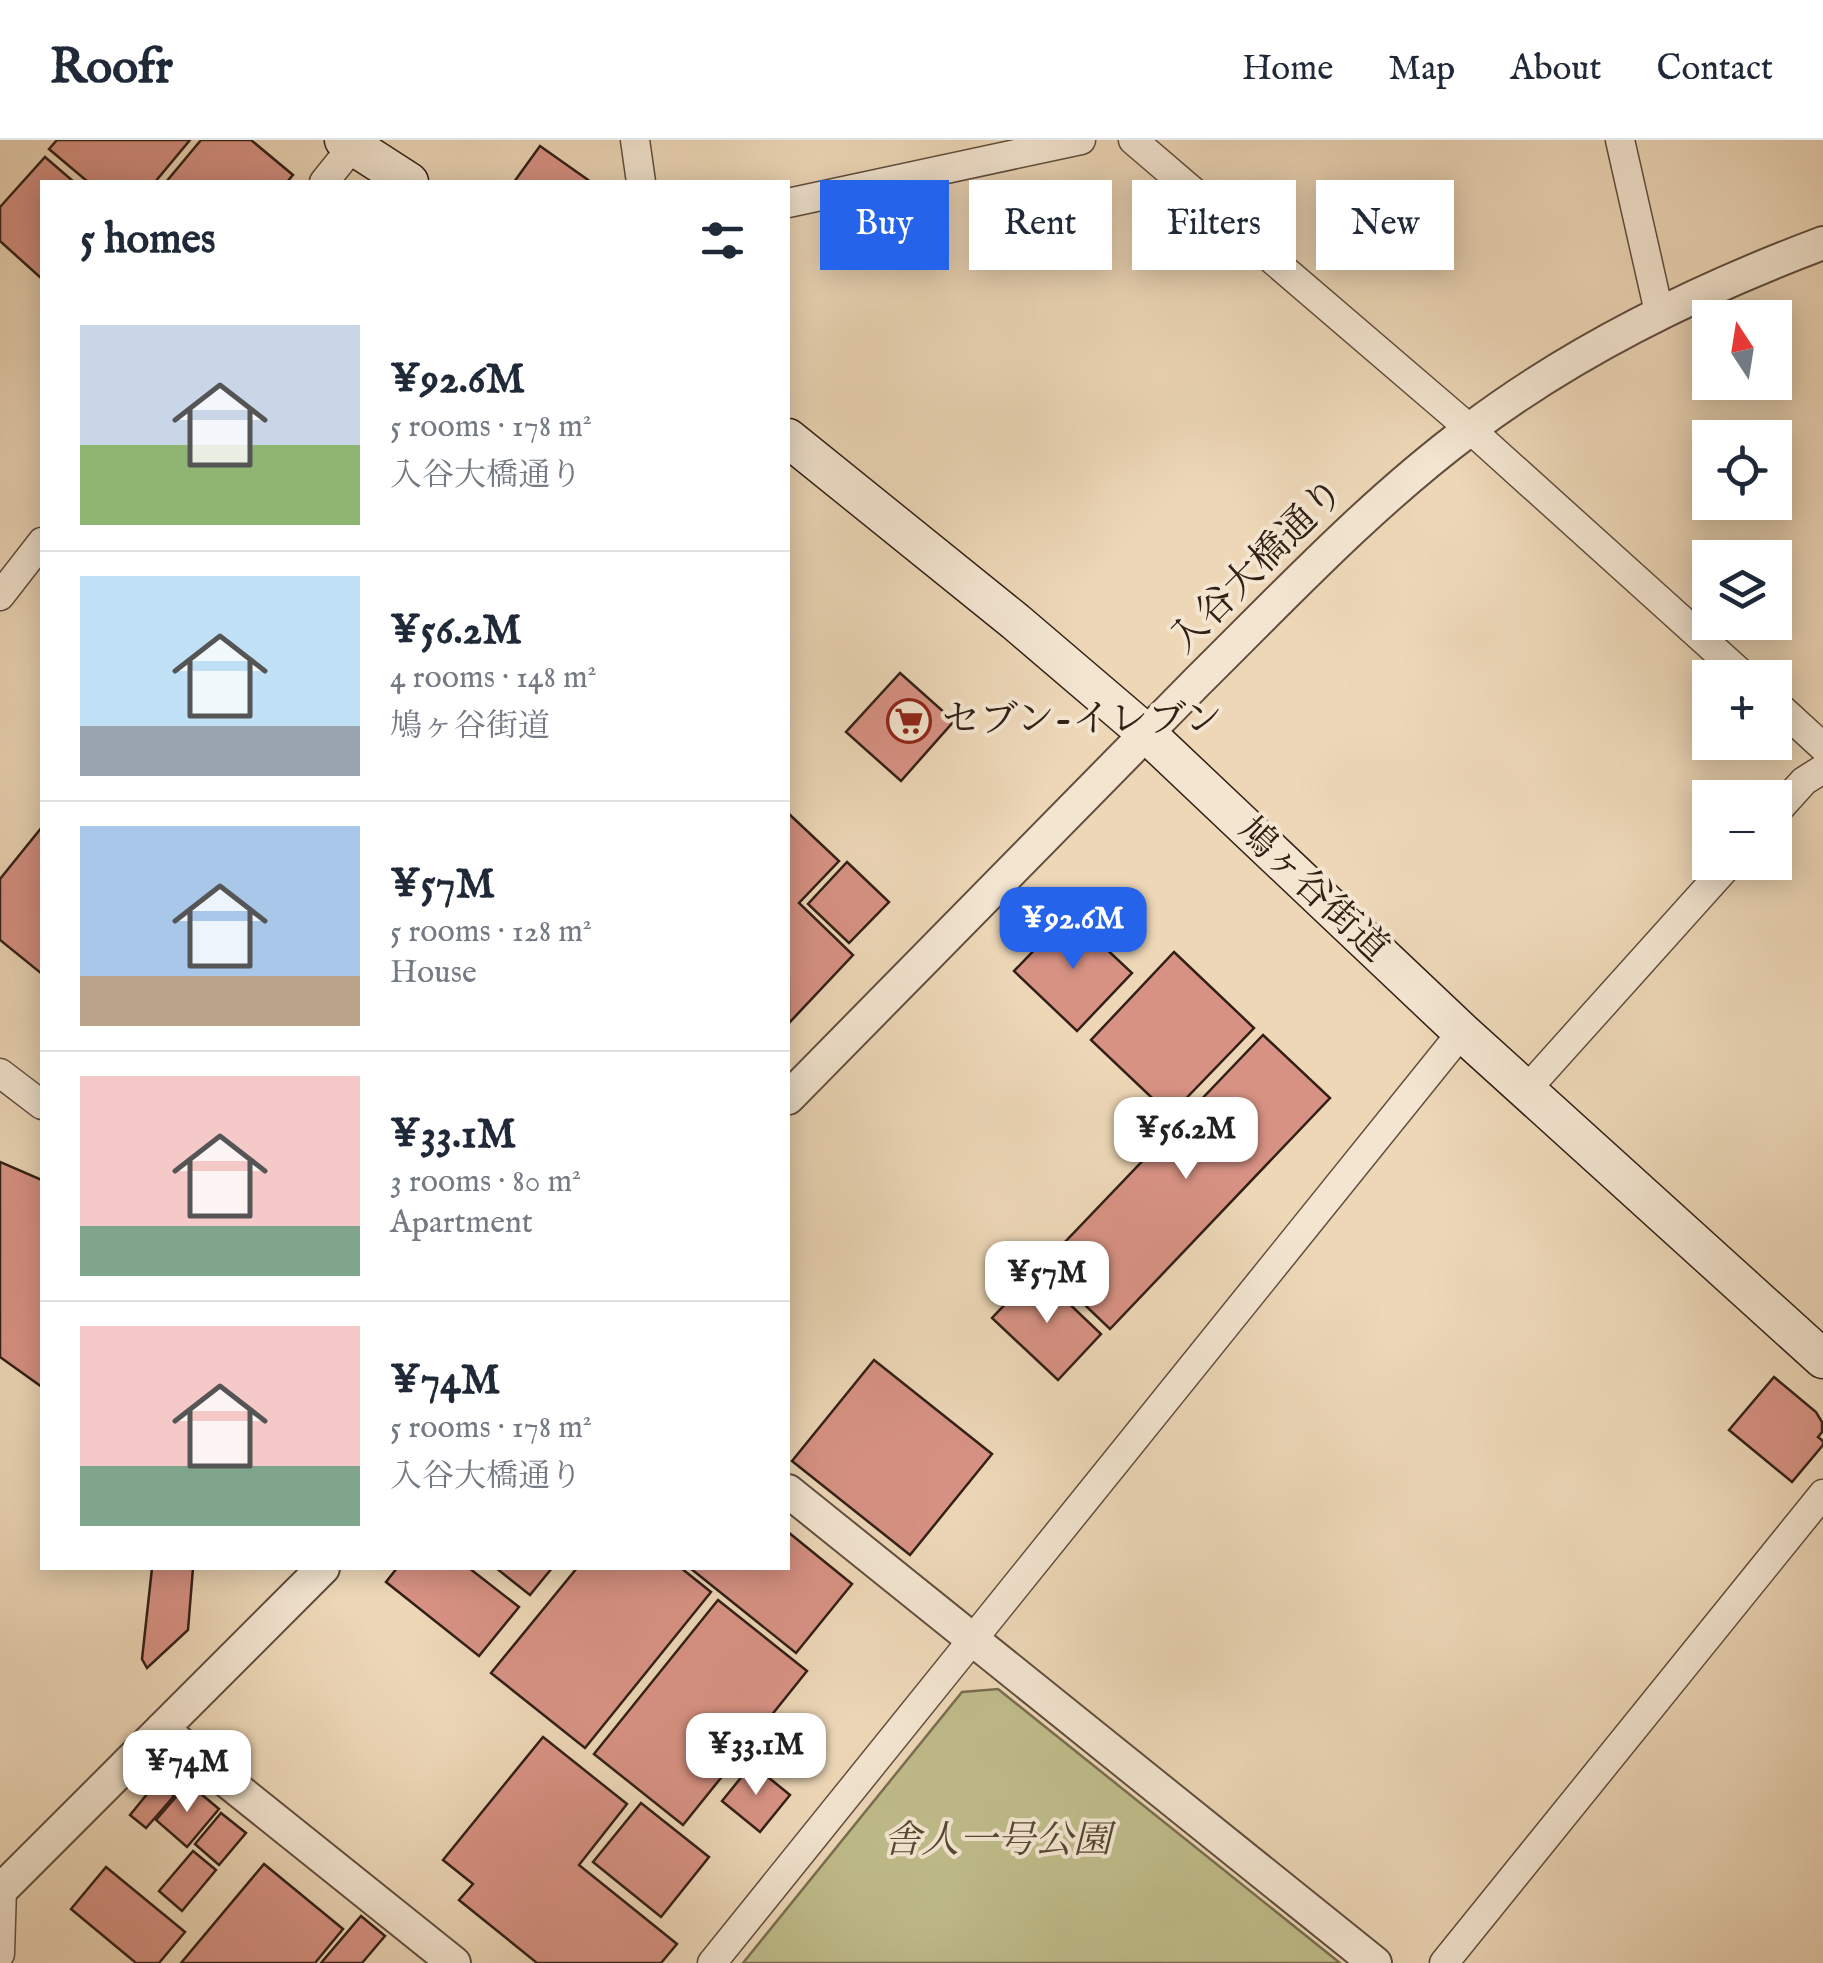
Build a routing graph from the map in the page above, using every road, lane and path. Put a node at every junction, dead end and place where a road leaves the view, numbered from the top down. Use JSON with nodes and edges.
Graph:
{"nodes":[{"id":1,"x":635,"y":140,"type":"edge"},
{"id":2,"x":1081,"y":140,"type":"edge"},
{"id":3,"x":1134,"y":140,"type":"edge"},
{"id":4,"x":1620,"y":140,"type":"edge"},
{"id":5,"x":348,"y":143,"type":"edge"},
{"id":6,"x":325,"y":180,"type":"edge"},
{"id":7,"x":406,"y":180,"type":"edge"},
{"id":8,"x":641,"y":180,"type":"edge"},
{"id":9,"x":790,"y":203,"type":"edge"},
{"id":10,"x":1823,"y":243,"type":"edge"},
{"id":11,"x":1660,"y":312,"type":"junction"},
{"id":12,"x":1470,"y":429,"type":"junction"},
{"id":13,"x":790,"y":440,"type":"edge"},
{"id":14,"x":40,"y":545,"type":"edge"},
{"id":15,"x":0,"y":596,"type":"edge"},
{"id":16,"x":1726,"y":660,"type":"edge"},
{"id":17,"x":1792,"y":719,"type":"edge"},
{"id":18,"x":1146,"y":733,"type":"junction"},
{"id":19,"x":1823,"y":746,"type":"edge"},
{"id":20,"x":1823,"y":768,"type":"edge"},
{"id":21,"x":1792,"y":794,"type":"edge"},
{"id":22,"x":1714,"y":880,"type":"edge"},
{"id":23,"x":1462,"y":1032,"type":"junction"},
{"id":24,"x":0,"y":1073,"type":"edge"},
{"id":25,"x":1527,"y":1089,"type":"junction"},
{"id":26,"x":790,"y":1096,"type":"edge"},
{"id":27,"x":40,"y":1104,"type":"edge"},
{"id":28,"x":1823,"y":1359,"type":"edge"},
{"id":29,"x":790,"y":1493,"type":"edge"},
{"id":30,"x":1823,"y":1494,"type":"edge"},
{"id":31,"x":321,"y":1570,"type":"edge"},
{"id":32,"x":974,"y":1639,"type":"junction"},
{"id":33,"x":162,"y":1730,"type":"junction"},
{"id":34,"x":1,"y":1889,"type":"edge"},
{"id":35,"x":0,"y":1954,"type":"edge"},
{"id":36,"x":454,"y":1963,"type":"edge"},
{"id":37,"x":712,"y":1963,"type":"edge"},
{"id":38,"x":1375,"y":1963,"type":"edge"},
{"id":39,"x":1444,"y":1963,"type":"edge"}],
"edges":[{"from":1,"to":8,"type":"street"},
{"from":2,"to":9,"type":"street"},
{"from":3,"to":12,"type":"street"},
{"from":4,"to":11,"type":"street"},
{"from":5,"to":6,"type":"street"},
{"from":5,"to":7,"type":"main road"},
{"from":10,"to":11,"type":"street","name":"入谷大橋通り"},
{"from":11,"to":12,"type":"street","name":"入谷大橋通り"},
{"from":12,"to":16,"type":"street"},
{"from":12,"to":18,"type":"street","name":"入谷大橋通り"},
{"from":13,"to":18,"type":"main road","name":"鳩ヶ谷街道"},
{"from":14,"to":15,"type":"street"},
{"from":17,"to":19,"type":"street"},
{"from":18,"to":23,"type":"main road","name":"鳩ヶ谷街道"},
{"from":18,"to":26,"type":"street","name":"入谷大橋通り"},
{"from":20,"to":21,"type":"street"},
{"from":22,"to":25,"type":"street"},
{"from":23,"to":25,"type":"main road","name":"鳩ヶ谷街道"},
{"from":23,"to":32,"type":"street"},
{"from":24,"to":27,"type":"street"},
{"from":25,"to":28,"type":"main road","name":"鳩ヶ谷街道"},
{"from":29,"to":32,"type":"street"},
{"from":30,"to":39,"type":"street"},
{"from":31,"to":33,"type":"street"},
{"from":32,"to":37,"type":"street"},
{"from":32,"to":38,"type":"street"},
{"from":33,"to":34,"type":"street"},
{"from":33,"to":36,"type":"street"},
{"from":34,"to":35,"type":"street"}]}
